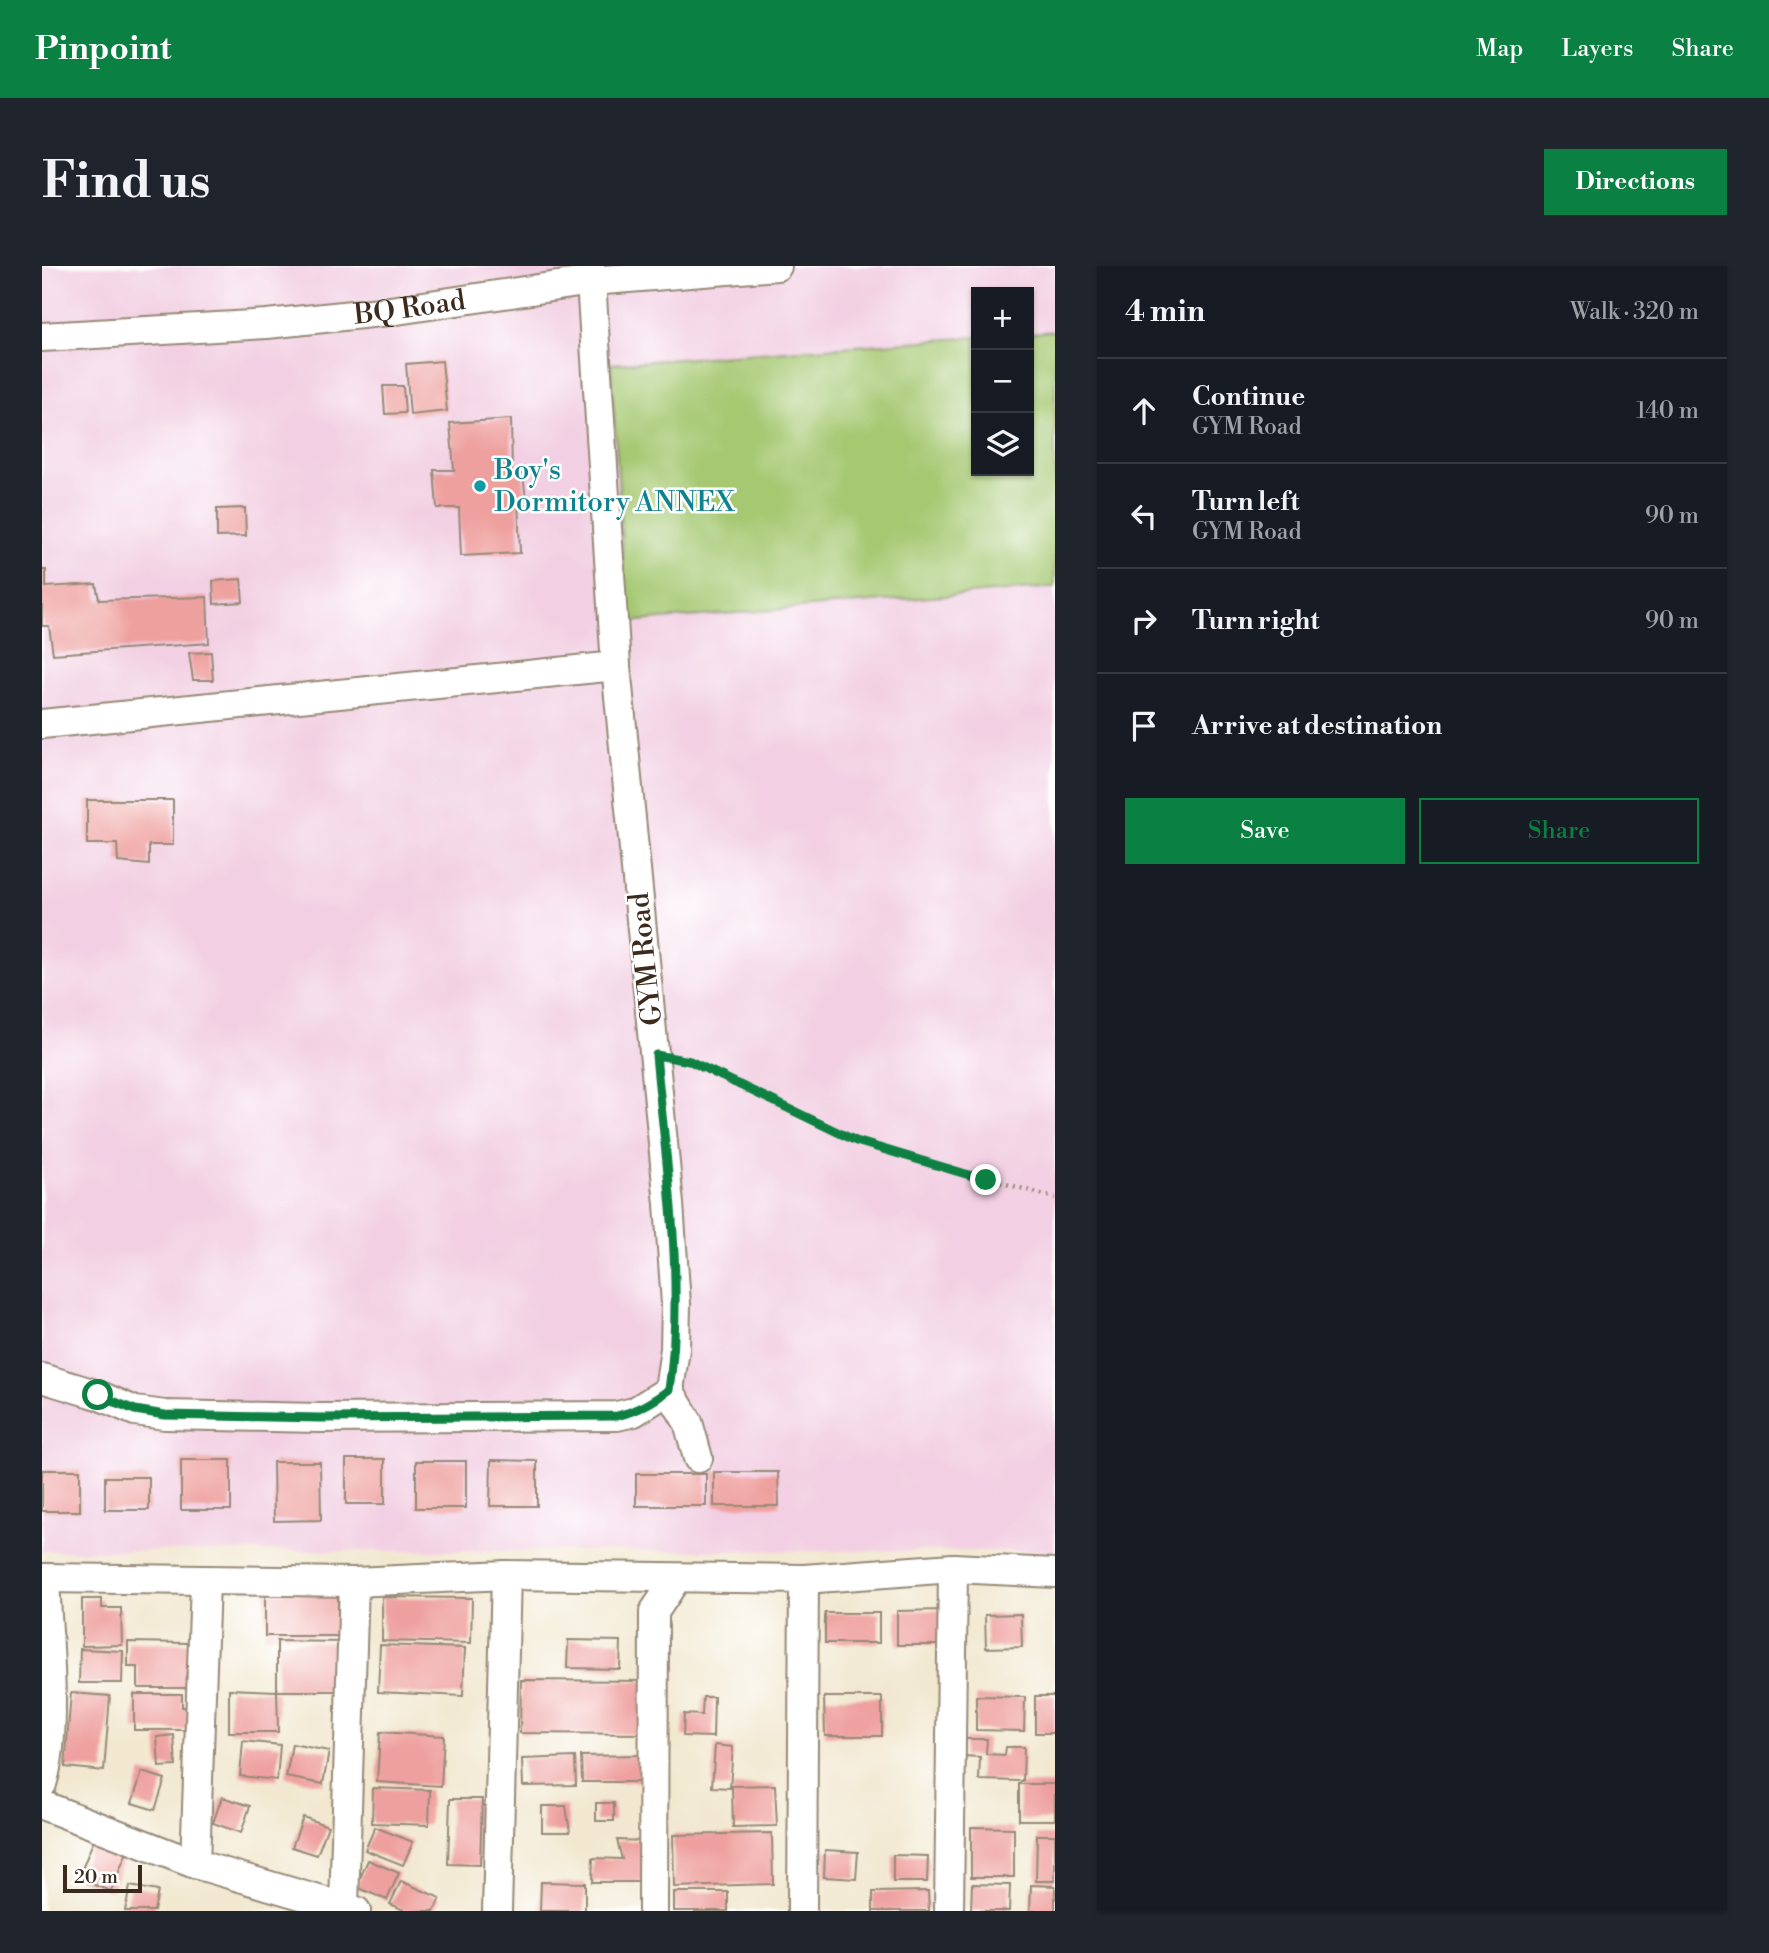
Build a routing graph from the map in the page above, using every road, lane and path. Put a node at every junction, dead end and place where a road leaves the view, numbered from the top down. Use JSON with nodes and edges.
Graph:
{"nodes":[{"id":1,"x":777,"y":266,"type":"edge"},
{"id":2,"x":591,"y":273,"type":"edge"},
{"id":3,"x":42,"y":337,"type":"edge"},
{"id":4,"x":616,"y":666,"type":"junction"},
{"id":5,"x":42,"y":724,"type":"edge"},
{"id":6,"x":656,"y":1055,"type":"junction"},
{"id":7,"x":1055,"y":1198,"type":"edge"},
{"id":8,"x":42,"y":1378,"type":"edge"},
{"id":9,"x":669,"y":1390,"type":"junction"},
{"id":10,"x":698,"y":1458,"type":"dead end"},
{"id":11,"x":953,"y":1568,"type":"junction"},
{"id":12,"x":1055,"y":1573,"type":"edge"},
{"id":13,"x":506,"y":1575,"type":"junction"},
{"id":14,"x":630,"y":1577,"type":"junction"},
{"id":15,"x":44,"y":1578,"type":"edge"},
{"id":16,"x":676,"y":1579,"type":"junction"},
{"id":17,"x":804,"y":1579,"type":"junction"},
{"id":18,"x":205,"y":1582,"type":"junction"},
{"id":19,"x":354,"y":1582,"type":"junction"},
{"id":20,"x":654,"y":1612,"type":"junction"},
{"id":21,"x":42,"y":1784,"type":"edge"},
{"id":22,"x":42,"y":1805,"type":"edge"},
{"id":23,"x":195,"y":1864,"type":"junction"},
{"id":24,"x":350,"y":1909,"type":"edge"},
{"id":25,"x":497,"y":1911,"type":"edge"},
{"id":26,"x":653,"y":1911,"type":"edge"},
{"id":27,"x":802,"y":1911,"type":"edge"},
{"id":28,"x":949,"y":1911,"type":"edge"}],
"edges":[{"from":1,"to":2,"type":"street","name":"BQ Road"},
{"from":2,"to":3,"type":"street","name":"BQ Road"},
{"from":2,"to":4,"type":"street","name":"GYM Road"},
{"from":4,"to":5,"type":"street"},
{"from":4,"to":6,"type":"street","name":"GYM Road"},
{"from":6,"to":7,"type":"path"},
{"from":6,"to":9,"type":"street","name":"GYM Road"},
{"from":8,"to":9,"type":"street"},
{"from":9,"to":10,"type":"street"},
{"from":11,"to":12,"type":"street"},
{"from":11,"to":17,"type":"street"},
{"from":11,"to":28,"type":"street"},
{"from":13,"to":14,"type":"street"},
{"from":13,"to":19,"type":"street"},
{"from":13,"to":25,"type":"street"},
{"from":14,"to":16,"type":"street"},
{"from":14,"to":20,"type":"street"},
{"from":15,"to":18,"type":"street"},
{"from":15,"to":21,"type":"street"},
{"from":16,"to":17,"type":"street"},
{"from":16,"to":20,"type":"street"},
{"from":17,"to":27,"type":"street"},
{"from":18,"to":19,"type":"street"},
{"from":18,"to":23,"type":"street"},
{"from":19,"to":24,"type":"street"},
{"from":20,"to":26,"type":"street"},
{"from":22,"to":23,"type":"street"},
{"from":23,"to":24,"type":"street"}]}
